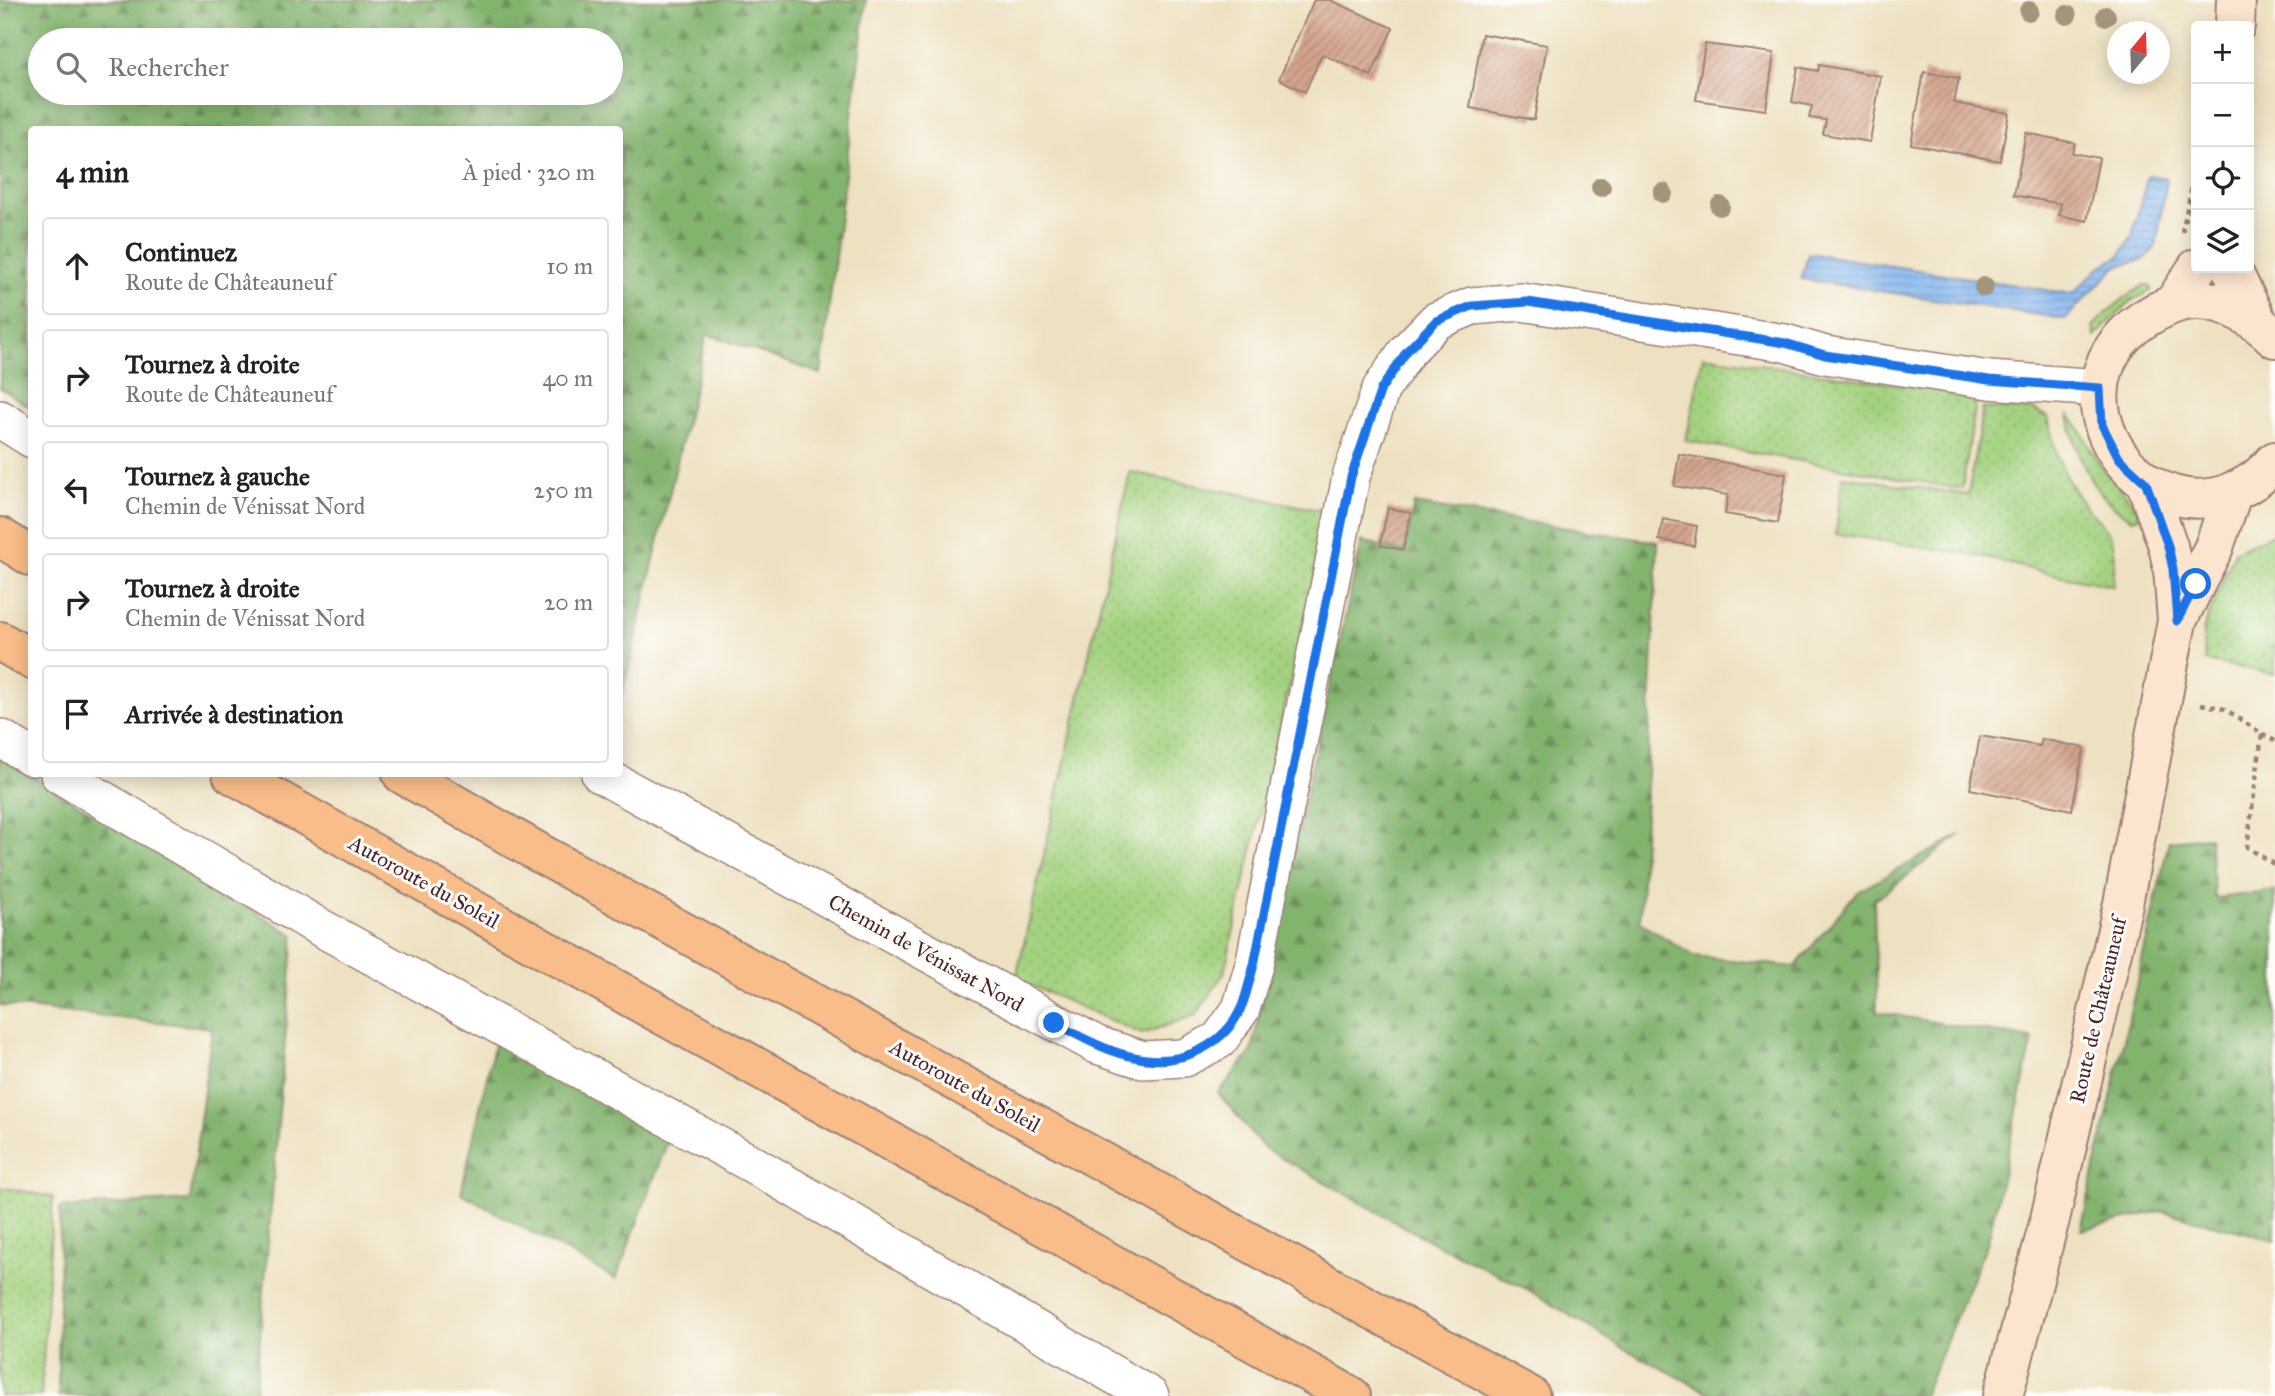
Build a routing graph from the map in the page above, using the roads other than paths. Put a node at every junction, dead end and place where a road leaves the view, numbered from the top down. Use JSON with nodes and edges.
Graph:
{"nodes":[{"id":1,"x":2236,"y":0,"type":"edge"},
{"id":2,"x":2235,"y":21,"type":"edge"},
{"id":3,"x":2188,"y":253,"type":"edge"},
{"id":4,"x":2234,"y":273,"type":"edge"},
{"id":5,"x":2174,"y":303,"type":"junction"},
{"id":6,"x":2266,"y":329,"type":"edge"},
{"id":7,"x":2100,"y":388,"type":"junction"},
{"id":8,"x":0,"y":419,"type":"edge"},
{"id":9,"x":28,"y":436,"type":"edge"},
{"id":10,"x":2275,"y":461,"type":"edge"},
{"id":11,"x":2146,"y":483,"type":"junction"},
{"id":12,"x":2233,"y":491,"type":"junction"},
{"id":13,"x":0,"y":537,"type":"edge"},
{"id":14,"x":28,"y":554,"type":"edge"},
{"id":15,"x":2177,"y":621,"type":"junction"},
{"id":16,"x":0,"y":640,"type":"edge"},
{"id":17,"x":28,"y":658,"type":"edge"},
{"id":18,"x":0,"y":738,"type":"edge"},
{"id":19,"x":28,"y":755,"type":"edge"},
{"id":20,"x":64,"y":777,"type":"edge"},
{"id":21,"x":237,"y":777,"type":"edge"},
{"id":22,"x":407,"y":777,"type":"edge"},
{"id":23,"x":606,"y":777,"type":"edge"},
{"id":24,"x":1150,"y":1396,"type":"edge"},
{"id":25,"x":1351,"y":1396,"type":"edge"},
{"id":26,"x":1530,"y":1396,"type":"edge"},
{"id":27,"x":2003,"y":1396,"type":"edge"}],
"edges":[{"from":1,"to":2,"type":"main road"},
{"from":3,"to":5,"type":"main road"},
{"from":4,"to":6,"type":"main road","name":"Route de Châteauneuf"},
{"from":5,"to":6,"type":"main road","name":"Route de Châteauneuf"},
{"from":5,"to":7,"type":"main road","name":"Route de Châteauneuf"},
{"from":7,"to":11,"type":"main road","name":"Route de Châteauneuf"},
{"from":7,"to":23,"type":"street","name":"Chemin de Vénissat Nord"},
{"from":8,"to":9,"type":"street"},
{"from":10,"to":12,"type":"main road","name":"Route de Châteauneuf"},
{"from":11,"to":12,"type":"main road","name":"Route de Châteauneuf"},
{"from":11,"to":15,"type":"main road","name":"Route de Châteauneuf"},
{"from":12,"to":15,"type":"main road","name":"Route de Châteauneuf"},
{"from":13,"to":14,"type":"highway"},
{"from":15,"to":27,"type":"main road","name":"Route de Châteauneuf"},
{"from":16,"to":17,"type":"highway"},
{"from":18,"to":19,"type":"street"},
{"from":20,"to":24,"type":"street"},
{"from":21,"to":25,"type":"highway","name":"Autoroute du Soleil"},
{"from":22,"to":26,"type":"highway","name":"Autoroute du Soleil"}]}
